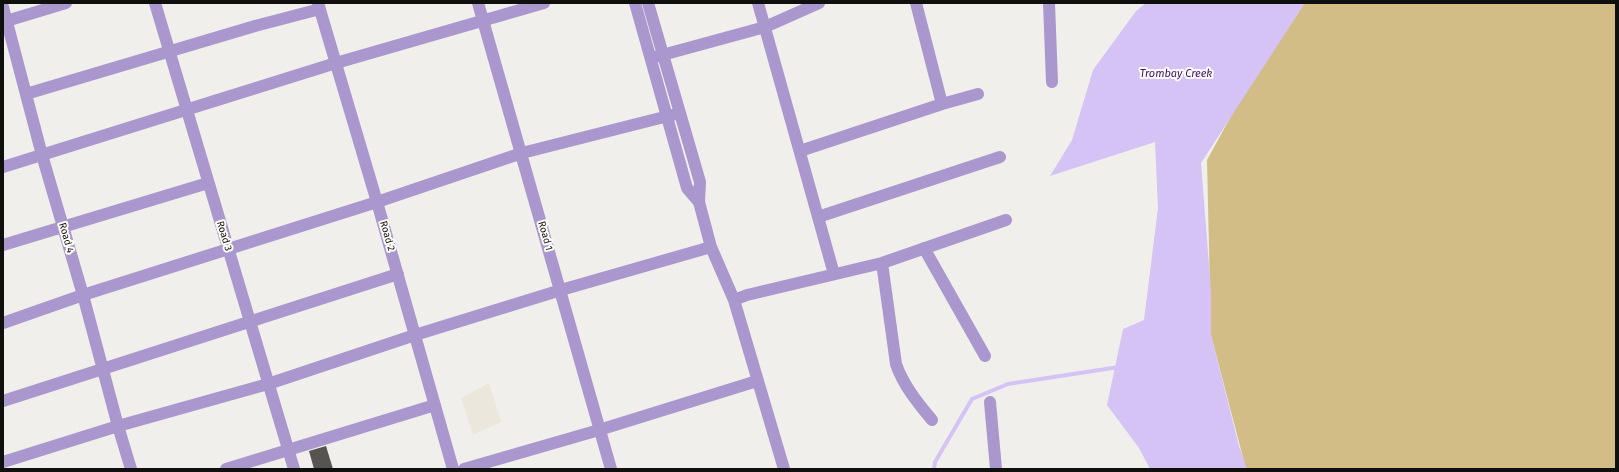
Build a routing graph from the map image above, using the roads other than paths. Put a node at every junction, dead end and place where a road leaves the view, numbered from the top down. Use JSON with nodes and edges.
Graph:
{"nodes":[{"id":1,"x":66,"y":3,"type":"edge"},
{"id":2,"x":155,"y":3,"type":"edge"},
{"id":3,"x":478,"y":3,"type":"edge"},
{"id":4,"x":544,"y":3,"type":"edge"},
{"id":5,"x":635,"y":3,"type":"edge"},
{"id":6,"x":648,"y":3,"type":"edge"},
{"id":7,"x":758,"y":3,"type":"edge"},
{"id":8,"x":819,"y":3,"type":"edge"},
{"id":9,"x":916,"y":3,"type":"edge"},
{"id":10,"x":1049,"y":3,"type":"edge"},
{"id":11,"x":3,"y":6,"type":"edge"},
{"id":12,"x":319,"y":6,"type":"edge"},
{"id":13,"x":482,"y":21,"type":"junction"},
{"id":14,"x":5,"y":22,"type":"edge"},
{"id":15,"x":765,"y":27,"type":"junction"},
{"id":16,"x":169,"y":52,"type":"junction"},
{"id":17,"x":663,"y":55,"type":"junction"},
{"id":18,"x":651,"y":58,"type":"junction"},
{"id":19,"x":336,"y":62,"type":"junction"},
{"id":20,"x":1052,"y":82,"type":"dead end"},
{"id":21,"x":26,"y":94,"type":"junction"},
{"id":22,"x":978,"y":94,"type":"dead end"},
{"id":23,"x":942,"y":104,"type":"junction"},
{"id":24,"x":186,"y":109,"type":"junction"},
{"id":25,"x":680,"y":113,"type":"junction"},
{"id":26,"x":667,"y":117,"type":"junction"},
{"id":27,"x":800,"y":151,"type":"junction"},
{"id":28,"x":522,"y":152,"type":"junction"},
{"id":29,"x":42,"y":155,"type":"junction"},
{"id":30,"x":1000,"y":157,"type":"dead end"},
{"id":31,"x":3,"y":167,"type":"edge"},
{"id":32,"x":208,"y":183,"type":"junction"},
{"id":33,"x":377,"y":202,"type":"junction"},
{"id":34,"x":699,"y":202,"type":"junction"},
{"id":35,"x":818,"y":218,"type":"junction"},
{"id":36,"x":1006,"y":220,"type":"dead end"},
{"id":37,"x":63,"y":228,"type":"junction"},
{"id":38,"x":3,"y":245,"type":"edge"},
{"id":39,"x":711,"y":246,"type":"junction"},
{"id":40,"x":924,"y":248,"type":"junction"},
{"id":41,"x":228,"y":250,"type":"junction"},
{"id":42,"x":882,"y":263,"type":"junction"},
{"id":43,"x":398,"y":274,"type":"junction"},
{"id":44,"x":834,"y":274,"type":"junction"},
{"id":45,"x":561,"y":290,"type":"junction"},
{"id":46,"x":83,"y":295,"type":"junction"},
{"id":47,"x":734,"y":300,"type":"junction"},
{"id":48,"x":250,"y":321,"type":"junction"},
{"id":49,"x":3,"y":323,"type":"edge"},
{"id":50,"x":415,"y":335,"type":"junction"},
{"id":51,"x":985,"y":356,"type":"dead end"},
{"id":52,"x":103,"y":368,"type":"junction"},
{"id":53,"x":757,"y":381,"type":"junction"},
{"id":54,"x":268,"y":384,"type":"junction"},
{"id":55,"x":3,"y":401,"type":"edge"},
{"id":56,"x":990,"y":402,"type":"dead end"},
{"id":57,"x":435,"y":405,"type":"junction"},
{"id":58,"x":932,"y":420,"type":"dead end"},
{"id":59,"x":118,"y":426,"type":"junction"},
{"id":60,"x":599,"y":430,"type":"junction"},
{"id":61,"x":288,"y":451,"type":"junction"},
{"id":62,"x":3,"y":462,"type":"edge"},
{"id":63,"x":131,"y":469,"type":"edge"},
{"id":64,"x":226,"y":469,"type":"edge"},
{"id":65,"x":294,"y":469,"type":"edge"},
{"id":66,"x":453,"y":469,"type":"edge"},
{"id":67,"x":464,"y":469,"type":"edge"},
{"id":68,"x":611,"y":469,"type":"edge"},
{"id":69,"x":784,"y":469,"type":"edge"},
{"id":70,"x":996,"y":469,"type":"edge"}],
"edges":[{"from":1,"to":14,"type":"street"},
{"from":2,"to":16,"type":"street","name":"Road 3"},
{"from":3,"to":13,"type":"street","name":"Road 1"},
{"from":4,"to":13,"type":"street"},
{"from":5,"to":18,"type":"street"},
{"from":6,"to":17,"type":"street"},
{"from":7,"to":15,"type":"street"},
{"from":8,"to":15,"type":"street"},
{"from":9,"to":23,"type":"street"},
{"from":10,"to":20,"type":"street"},
{"from":11,"to":14,"type":"street","name":"Road 4"},
{"from":12,"to":16,"type":"street"},
{"from":12,"to":19,"type":"street","name":"Road 2"},
{"from":13,"to":19,"type":"street"},
{"from":13,"to":28,"type":"street","name":"Road 1"},
{"from":14,"to":21,"type":"street","name":"Road 4"},
{"from":15,"to":17,"type":"street"},
{"from":15,"to":27,"type":"street"},
{"from":16,"to":21,"type":"street"},
{"from":16,"to":24,"type":"street","name":"Road 3"},
{"from":17,"to":18,"type":"street"},
{"from":17,"to":25,"type":"street"},
{"from":18,"to":26,"type":"street"},
{"from":19,"to":24,"type":"street"},
{"from":19,"to":33,"type":"street","name":"Road 2"},
{"from":21,"to":29,"type":"street","name":"Road 4"},
{"from":22,"to":23,"type":"street"},
{"from":23,"to":27,"type":"street"},
{"from":24,"to":29,"type":"street"},
{"from":24,"to":32,"type":"street","name":"Road 3"},
{"from":25,"to":26,"type":"street"},
{"from":25,"to":34,"type":"street"},
{"from":26,"to":28,"type":"street"},
{"from":26,"to":34,"type":"street"},
{"from":27,"to":35,"type":"street"},
{"from":28,"to":33,"type":"street"},
{"from":28,"to":45,"type":"street","name":"Road 1"},
{"from":29,"to":31,"type":"street"},
{"from":29,"to":37,"type":"street","name":"Road 4"},
{"from":30,"to":35,"type":"street"},
{"from":32,"to":37,"type":"street"},
{"from":32,"to":41,"type":"street","name":"Road 3"},
{"from":33,"to":41,"type":"street"},
{"from":33,"to":43,"type":"street","name":"Road 2"},
{"from":34,"to":39,"type":"street"},
{"from":35,"to":44,"type":"street"},
{"from":36,"to":40,"type":"street"},
{"from":37,"to":38,"type":"street"},
{"from":37,"to":46,"type":"street","name":"Road 4"},
{"from":39,"to":45,"type":"street"},
{"from":39,"to":47,"type":"street"},
{"from":40,"to":42,"type":"street"},
{"from":40,"to":51,"type":"street"},
{"from":41,"to":46,"type":"street"},
{"from":41,"to":48,"type":"street","name":"Road 3"},
{"from":42,"to":44,"type":"street"},
{"from":42,"to":58,"type":"street"},
{"from":43,"to":48,"type":"street"},
{"from":43,"to":50,"type":"street","name":"Road 2"},
{"from":44,"to":47,"type":"street"},
{"from":45,"to":50,"type":"street"},
{"from":45,"to":60,"type":"street","name":"Road 1"},
{"from":46,"to":49,"type":"street"},
{"from":46,"to":52,"type":"street","name":"Road 4"},
{"from":47,"to":53,"type":"street"},
{"from":48,"to":52,"type":"street"},
{"from":48,"to":54,"type":"street","name":"Road 3"},
{"from":50,"to":54,"type":"street"},
{"from":50,"to":57,"type":"street","name":"Road 2"},
{"from":52,"to":55,"type":"street"},
{"from":52,"to":59,"type":"street","name":"Road 4"},
{"from":53,"to":60,"type":"street"},
{"from":53,"to":69,"type":"street"},
{"from":54,"to":59,"type":"street"},
{"from":54,"to":61,"type":"street","name":"Road 3"},
{"from":56,"to":70,"type":"street"},
{"from":57,"to":61,"type":"street"},
{"from":57,"to":66,"type":"street","name":"Road 2"},
{"from":59,"to":62,"type":"street"},
{"from":59,"to":63,"type":"street","name":"Road 4"},
{"from":60,"to":67,"type":"street"},
{"from":60,"to":68,"type":"street","name":"Road 1"},
{"from":61,"to":64,"type":"street"},
{"from":61,"to":65,"type":"street","name":"Road 3"}]}
